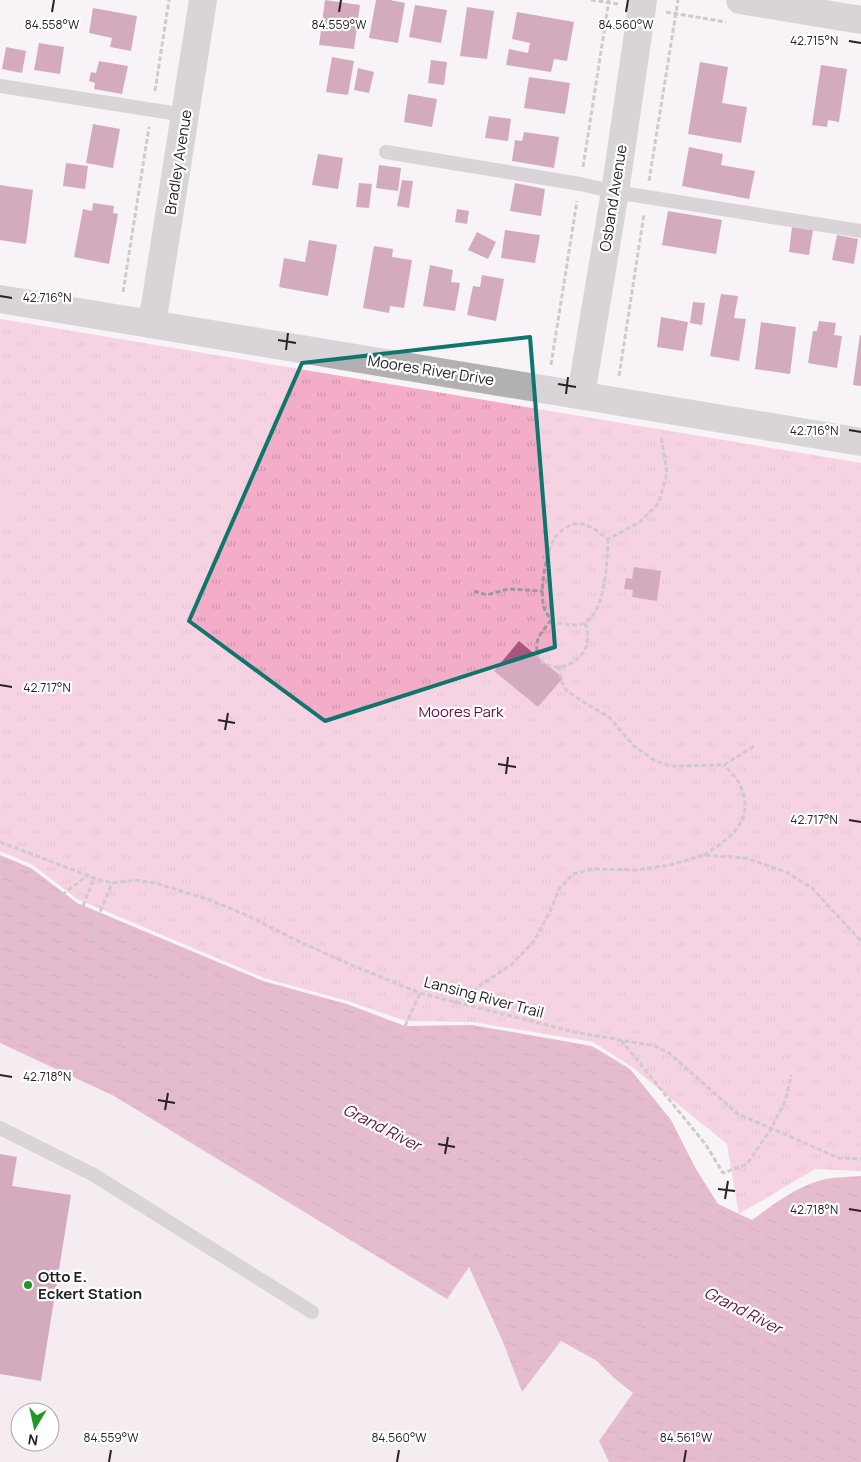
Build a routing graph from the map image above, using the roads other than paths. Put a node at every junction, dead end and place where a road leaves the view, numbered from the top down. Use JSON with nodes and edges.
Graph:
{"nodes":[{"id":1,"x":203,"y":0,"type":"edge"},
{"id":2,"x":643,"y":0,"type":"edge"},
{"id":3,"x":740,"y":0,"type":"edge"},
{"id":4,"x":861,"y":20,"type":"edge"},
{"id":5,"x":0,"y":86,"type":"edge"},
{"id":6,"x":185,"y":115,"type":"junction"},
{"id":7,"x":386,"y":152,"type":"dead end"},
{"id":8,"x":615,"y":192,"type":"junction"},
{"id":9,"x":861,"y":231,"type":"edge"},
{"id":10,"x":0,"y":300,"type":"edge"},
{"id":11,"x":152,"y":324,"type":"junction"},
{"id":12,"x":581,"y":395,"type":"junction"},
{"id":13,"x":861,"y":442,"type":"edge"},
{"id":14,"x":0,"y":1128,"type":"edge"},
{"id":15,"x":312,"y":1312,"type":"dead end"}],
"edges":[{"from":1,"to":6,"type":"street","name":"Bradley Avenue"},
{"from":2,"to":8,"type":"street","name":"Osband Avenue"},
{"from":3,"to":4,"type":"street"},
{"from":5,"to":6,"type":"lane"},
{"from":6,"to":11,"type":"street","name":"Bradley Avenue"},
{"from":7,"to":8,"type":"lane"},
{"from":8,"to":9,"type":"lane"},
{"from":8,"to":12,"type":"street","name":"Osband Avenue"},
{"from":10,"to":11,"type":"street","name":"Moores River Drive"},
{"from":11,"to":12,"type":"street","name":"Moores River Drive"},
{"from":12,"to":13,"type":"street","name":"Moores River Drive"},
{"from":14,"to":15,"type":"lane"}]}
